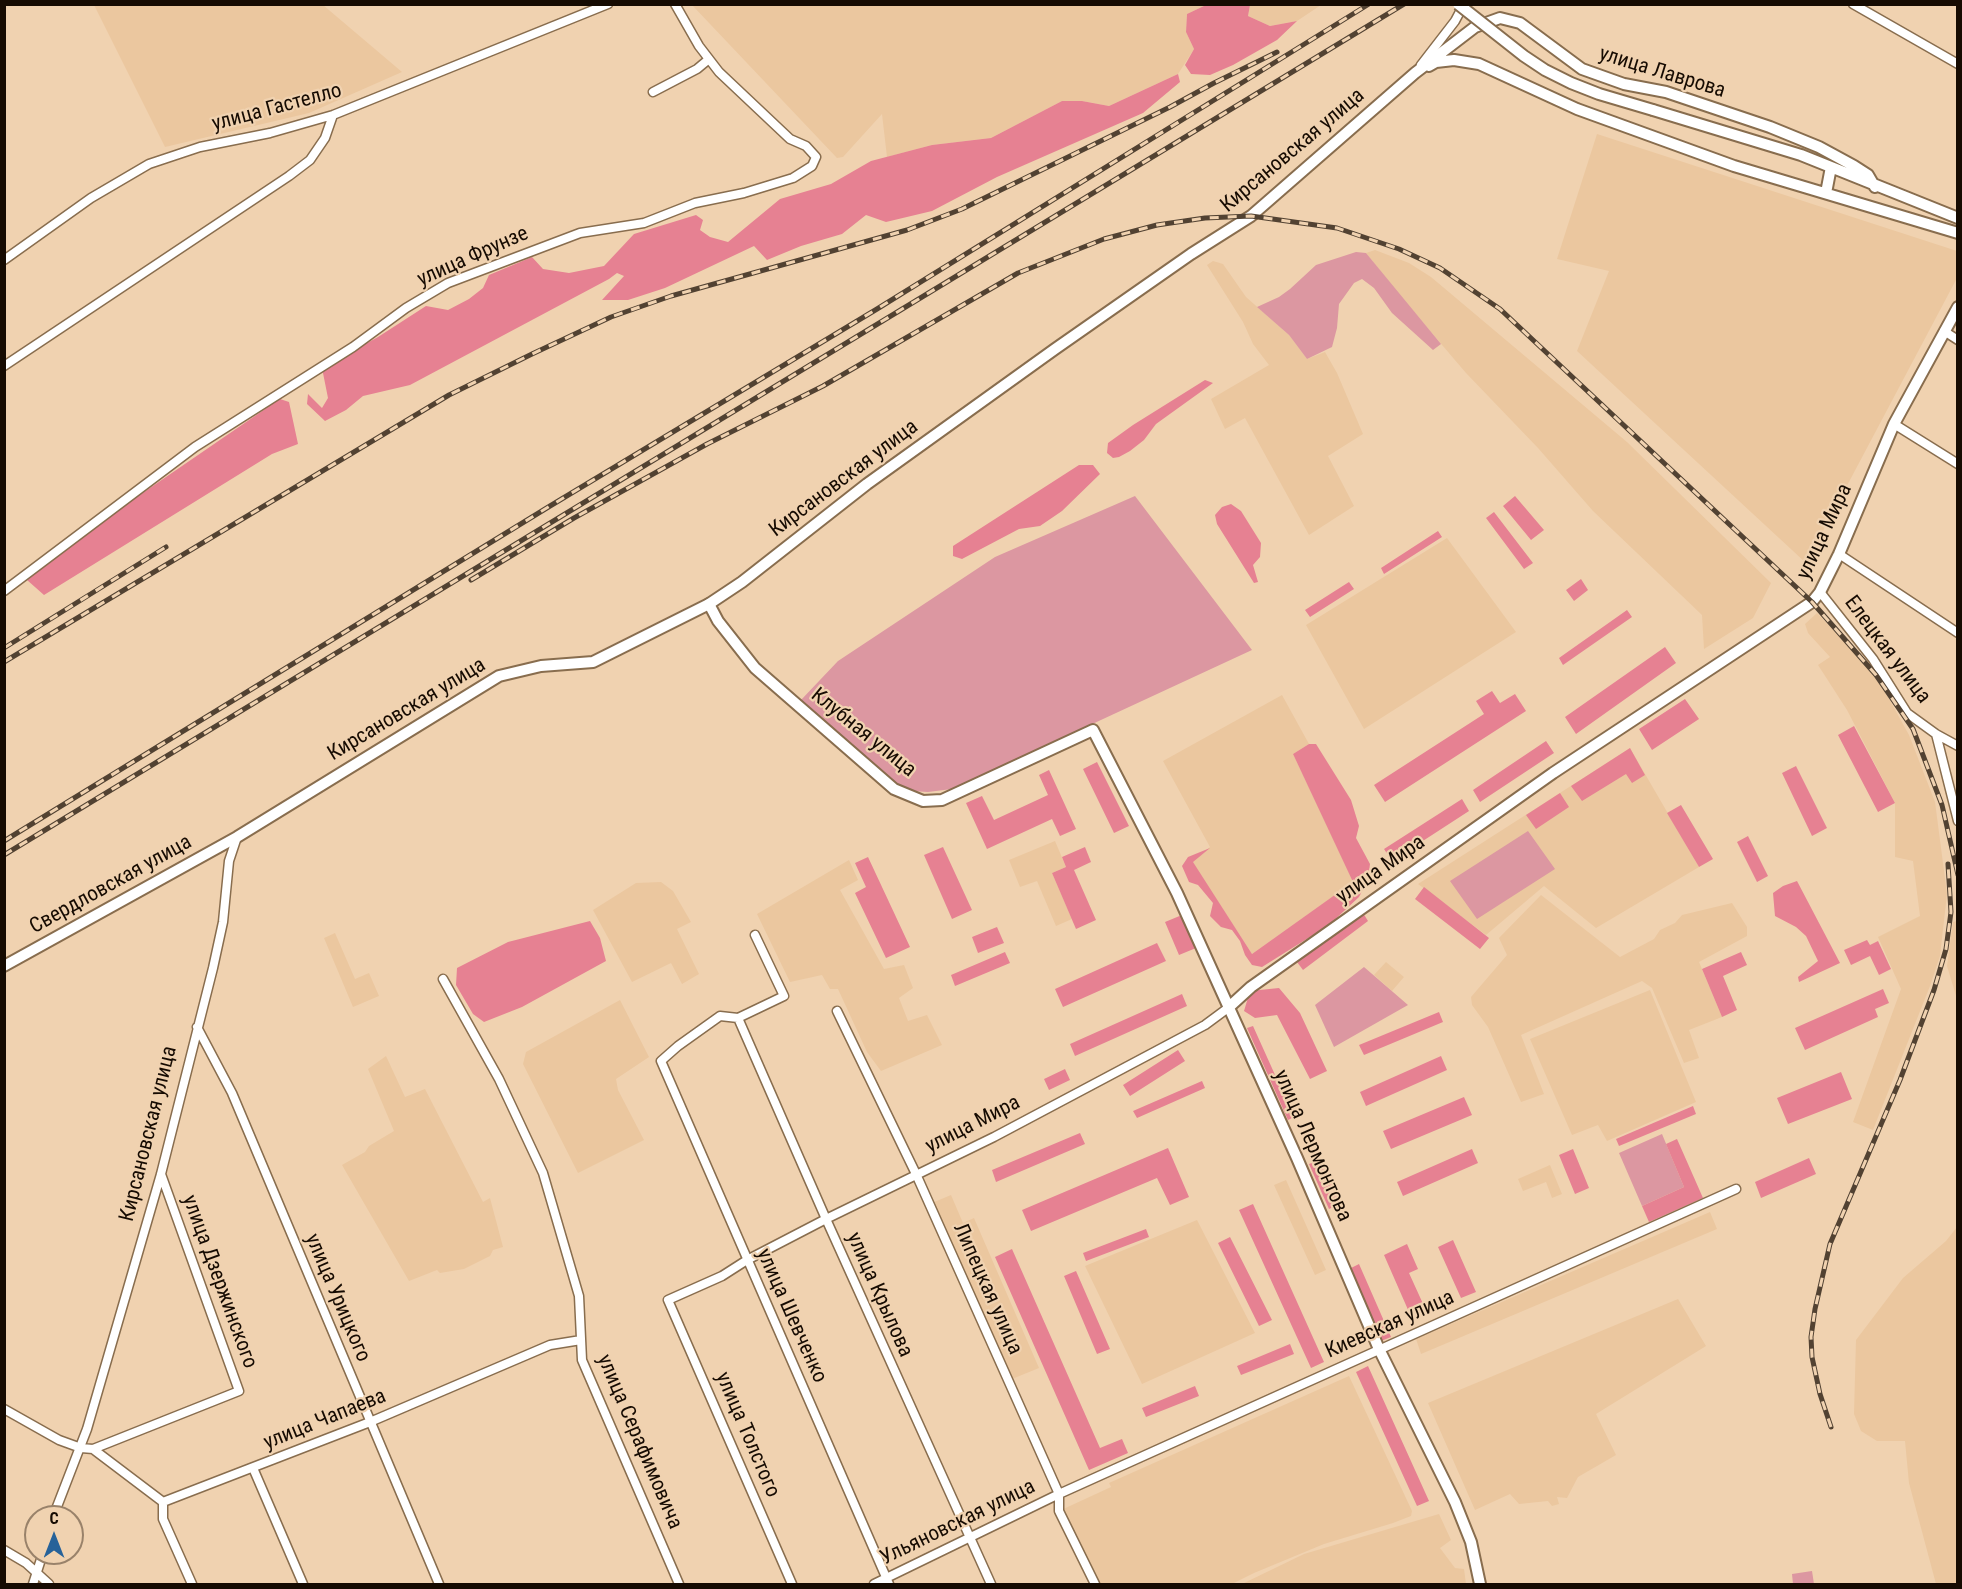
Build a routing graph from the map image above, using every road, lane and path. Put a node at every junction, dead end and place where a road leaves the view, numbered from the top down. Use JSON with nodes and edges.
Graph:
{"nodes":[{"id":1,"x":608,"y":4,"type":"edge"},
{"id":2,"x":675,"y":4,"type":"edge"},
{"id":3,"x":1458,"y":4,"type":"edge"},
{"id":4,"x":1464,"y":4,"type":"edge"},
{"id":5,"x":1853,"y":4,"type":"edge"},
{"id":6,"x":709,"y":59,"type":"junction"},
{"id":7,"x":1958,"y":64,"type":"edge"},
{"id":8,"x":1415,"y":73,"type":"junction"},
{"id":9,"x":653,"y":92,"type":"dead end"},
{"id":10,"x":333,"y":115,"type":"junction"},
{"id":11,"x":1831,"y":167,"type":"junction"},
{"id":12,"x":1875,"y":187,"type":"junction"},
{"id":13,"x":1826,"y":193,"type":"junction"},
{"id":14,"x":1958,"y":218,"type":"edge"},
{"id":15,"x":1958,"y":233,"type":"edge"},
{"id":16,"x":4,"y":260,"type":"edge"},
{"id":17,"x":1958,"y":307,"type":"edge"},
{"id":18,"x":1944,"y":331,"type":"junction"},
{"id":19,"x":1958,"y":340,"type":"edge"},
{"id":20,"x":4,"y":366,"type":"edge"},
{"id":21,"x":1894,"y":424,"type":"junction"},
{"id":22,"x":1958,"y":464,"type":"edge"},
{"id":23,"x":1839,"y":554,"type":"junction"},
{"id":24,"x":4,"y":591,"type":"edge"},
{"id":25,"x":1820,"y":592,"type":"junction"},
{"id":26,"x":709,"y":604,"type":"junction"},
{"id":27,"x":1958,"y":633,"type":"edge"},
{"id":28,"x":1093,"y":730,"type":"joint"},
{"id":29,"x":1936,"y":734,"type":"junction"},
{"id":30,"x":1958,"y":746,"type":"edge"},
{"id":31,"x":1958,"y":821,"type":"edge"},
{"id":32,"x":237,"y":837,"type":"junction"},
{"id":33,"x":755,"y":935,"type":"dead end"},
{"id":34,"x":4,"y":966,"type":"edge"},
{"id":35,"x":443,"y":979,"type":"dead end"},
{"id":36,"x":1228,"y":1008,"type":"junction"},
{"id":37,"x":837,"y":1011,"type":"dead end"},
{"id":38,"x":738,"y":1018,"type":"junction"},
{"id":39,"x":197,"y":1027,"type":"junction"},
{"id":40,"x":161,"y":1174,"type":"junction"},
{"id":41,"x":916,"y":1174,"type":"junction"},
{"id":42,"x":1736,"y":1188,"type":"dead end"},
{"id":43,"x":826,"y":1219,"type":"junction"},
{"id":44,"x":747,"y":1260,"type":"junction"},
{"id":45,"x":669,"y":1300,"type":"joint"},
{"id":46,"x":582,"y":1340,"type":"junction"},
{"id":47,"x":1378,"y":1349,"type":"junction"},
{"id":48,"x":4,"y":1409,"type":"edge"},
{"id":49,"x":370,"y":1422,"type":"junction"},
{"id":50,"x":81,"y":1448,"type":"junction"},
{"id":51,"x":93,"y":1449,"type":"junction"},
{"id":52,"x":253,"y":1468,"type":"junction"},
{"id":53,"x":1059,"y":1494,"type":"junction"},
{"id":54,"x":163,"y":1502,"type":"junction"},
{"id":55,"x":58,"y":1505,"type":"edge"},
{"id":56,"x":969,"y":1536,"type":"junction"},
{"id":57,"x":4,"y":1550,"type":"edge"},
{"id":58,"x":40,"y":1565,"type":"edge"},
{"id":59,"x":38,"y":1572,"type":"junction"},
{"id":60,"x":887,"y":1581,"type":"edge"},
{"id":61,"x":33,"y":1584,"type":"edge"},
{"id":62,"x":50,"y":1584,"type":"edge"},
{"id":63,"x":192,"y":1584,"type":"edge"},
{"id":64,"x":303,"y":1584,"type":"edge"},
{"id":65,"x":440,"y":1584,"type":"edge"},
{"id":66,"x":679,"y":1584,"type":"edge"},
{"id":67,"x":792,"y":1584,"type":"edge"},
{"id":68,"x":874,"y":1584,"type":"edge"},
{"id":69,"x":991,"y":1584,"type":"edge"},
{"id":70,"x":1095,"y":1584,"type":"edge"},
{"id":71,"x":1480,"y":1584,"type":"edge"}],
"edges":[{"from":1,"to":10,"type":"street","name":"улица Гастелло"},
{"from":2,"to":6,"type":"street"},
{"from":3,"to":11,"type":"main road","name":"улица Лаврова","bridge":true},
{"from":4,"to":8,"type":"street"},
{"from":5,"to":7,"type":"street"},
{"from":6,"to":9,"type":"street"},
{"from":6,"to":24,"type":"street","name":"улица Фрунзе"},
{"from":8,"to":12,"type":"main road","name":"улица Лаврова"},
{"from":8,"to":13,"type":"main road"},
{"from":8,"to":26,"type":"main road","name":"Кирсановская улица"},
{"from":10,"to":16,"type":"street","name":"улица Гастелло"},
{"from":10,"to":20,"type":"street"},
{"from":11,"to":12,"type":"main road","name":"улица Лаврова"},
{"from":11,"to":13,"type":"main road"},
{"from":12,"to":14,"type":"main road","name":"улица Лаврова"},
{"from":13,"to":15,"type":"main road"},
{"from":17,"to":18,"type":"main road","name":"улица Мира"},
{"from":18,"to":19,"type":"street"},
{"from":18,"to":21,"type":"main road","name":"улица Мира"},
{"from":21,"to":22,"type":"street"},
{"from":21,"to":23,"type":"main road","name":"улица Мира"},
{"from":23,"to":25,"type":"main road","name":"улица Мира"},
{"from":23,"to":27,"type":"street"},
{"from":25,"to":29,"type":"street","name":"Елецкая улица"},
{"from":25,"to":36,"type":"main road","name":"улица Мира"},
{"from":26,"to":28,"type":"main road","name":"Клубная улица"},
{"from":26,"to":32,"type":"main road","name":"Кирсановская улица"},
{"from":28,"to":36,"type":"main road","name":"улица Лермонтова"},
{"from":29,"to":30,"type":"street","name":"Елецкая улица"},
{"from":29,"to":31,"type":"street"},
{"from":32,"to":34,"type":"main road","name":"Свердловская улица"},
{"from":32,"to":39,"type":"street","name":"Кирсановская улица"},
{"from":33,"to":38,"type":"street"},
{"from":35,"to":46,"type":"street","name":"улица Серафимовича"},
{"from":36,"to":41,"type":"street","name":"улица Мира"},
{"from":36,"to":47,"type":"main road","name":"улица Лермонтова"},
{"from":37,"to":41,"type":"street","name":"Липецкая улица"},
{"from":38,"to":43,"type":"street","name":"улица Крылова"},
{"from":38,"to":44,"type":"street","name":"улица Шевченко"},
{"from":39,"to":40,"type":"street","name":"Кирсановская улица"},
{"from":39,"to":49,"type":"street","name":"улица Урицкого"},
{"from":40,"to":50,"type":"street","name":"Кирсановская улица"},
{"from":40,"to":51,"type":"street","name":"улица Дзержинского"},
{"from":41,"to":43,"type":"street","name":"улица Мира"},
{"from":41,"to":53,"type":"street","name":"Липецкая улица"},
{"from":42,"to":47,"type":"street","name":"Киевская улица"},
{"from":43,"to":44,"type":"street","name":"улица Мира"},
{"from":43,"to":56,"type":"street","name":"улица Крылова"},
{"from":44,"to":45,"type":"street","name":"улица Мира"},
{"from":44,"to":60,"type":"street","name":"улица Шевченко"},
{"from":45,"to":67,"type":"street","name":"улица Толстого"},
{"from":46,"to":49,"type":"street","name":"улица Чапаева"},
{"from":46,"to":66,"type":"street","name":"улица Серафимовича"},
{"from":47,"to":53,"type":"street","name":"Киевская улица"},
{"from":47,"to":71,"type":"main road","name":"улица Лермонтова"},
{"from":48,"to":50,"type":"street"},
{"from":49,"to":52,"type":"street","name":"улица Чапаева"},
{"from":49,"to":65,"type":"street","name":"улица Урицкого"},
{"from":50,"to":51,"type":"street"},
{"from":50,"to":55,"type":"street","name":"Кирсановская улица"},
{"from":51,"to":54,"type":"street"},
{"from":52,"to":54,"type":"street","name":"улица Чапаева"},
{"from":52,"to":64,"type":"street"},
{"from":53,"to":56,"type":"street","name":"Ульяновская улица"},
{"from":53,"to":70,"type":"street","name":"Липецкая улица"},
{"from":54,"to":63,"type":"street"},
{"from":56,"to":60,"type":"street","name":"Ульяновская улица"},
{"from":56,"to":69,"type":"street","name":"улица Крылова"},
{"from":57,"to":59,"type":"street"},
{"from":58,"to":59,"type":"street"},
{"from":59,"to":61,"type":"street"},
{"from":59,"to":62,"type":"street"},
{"from":60,"to":68,"type":"street","name":"Ульяновская улица"}]}
